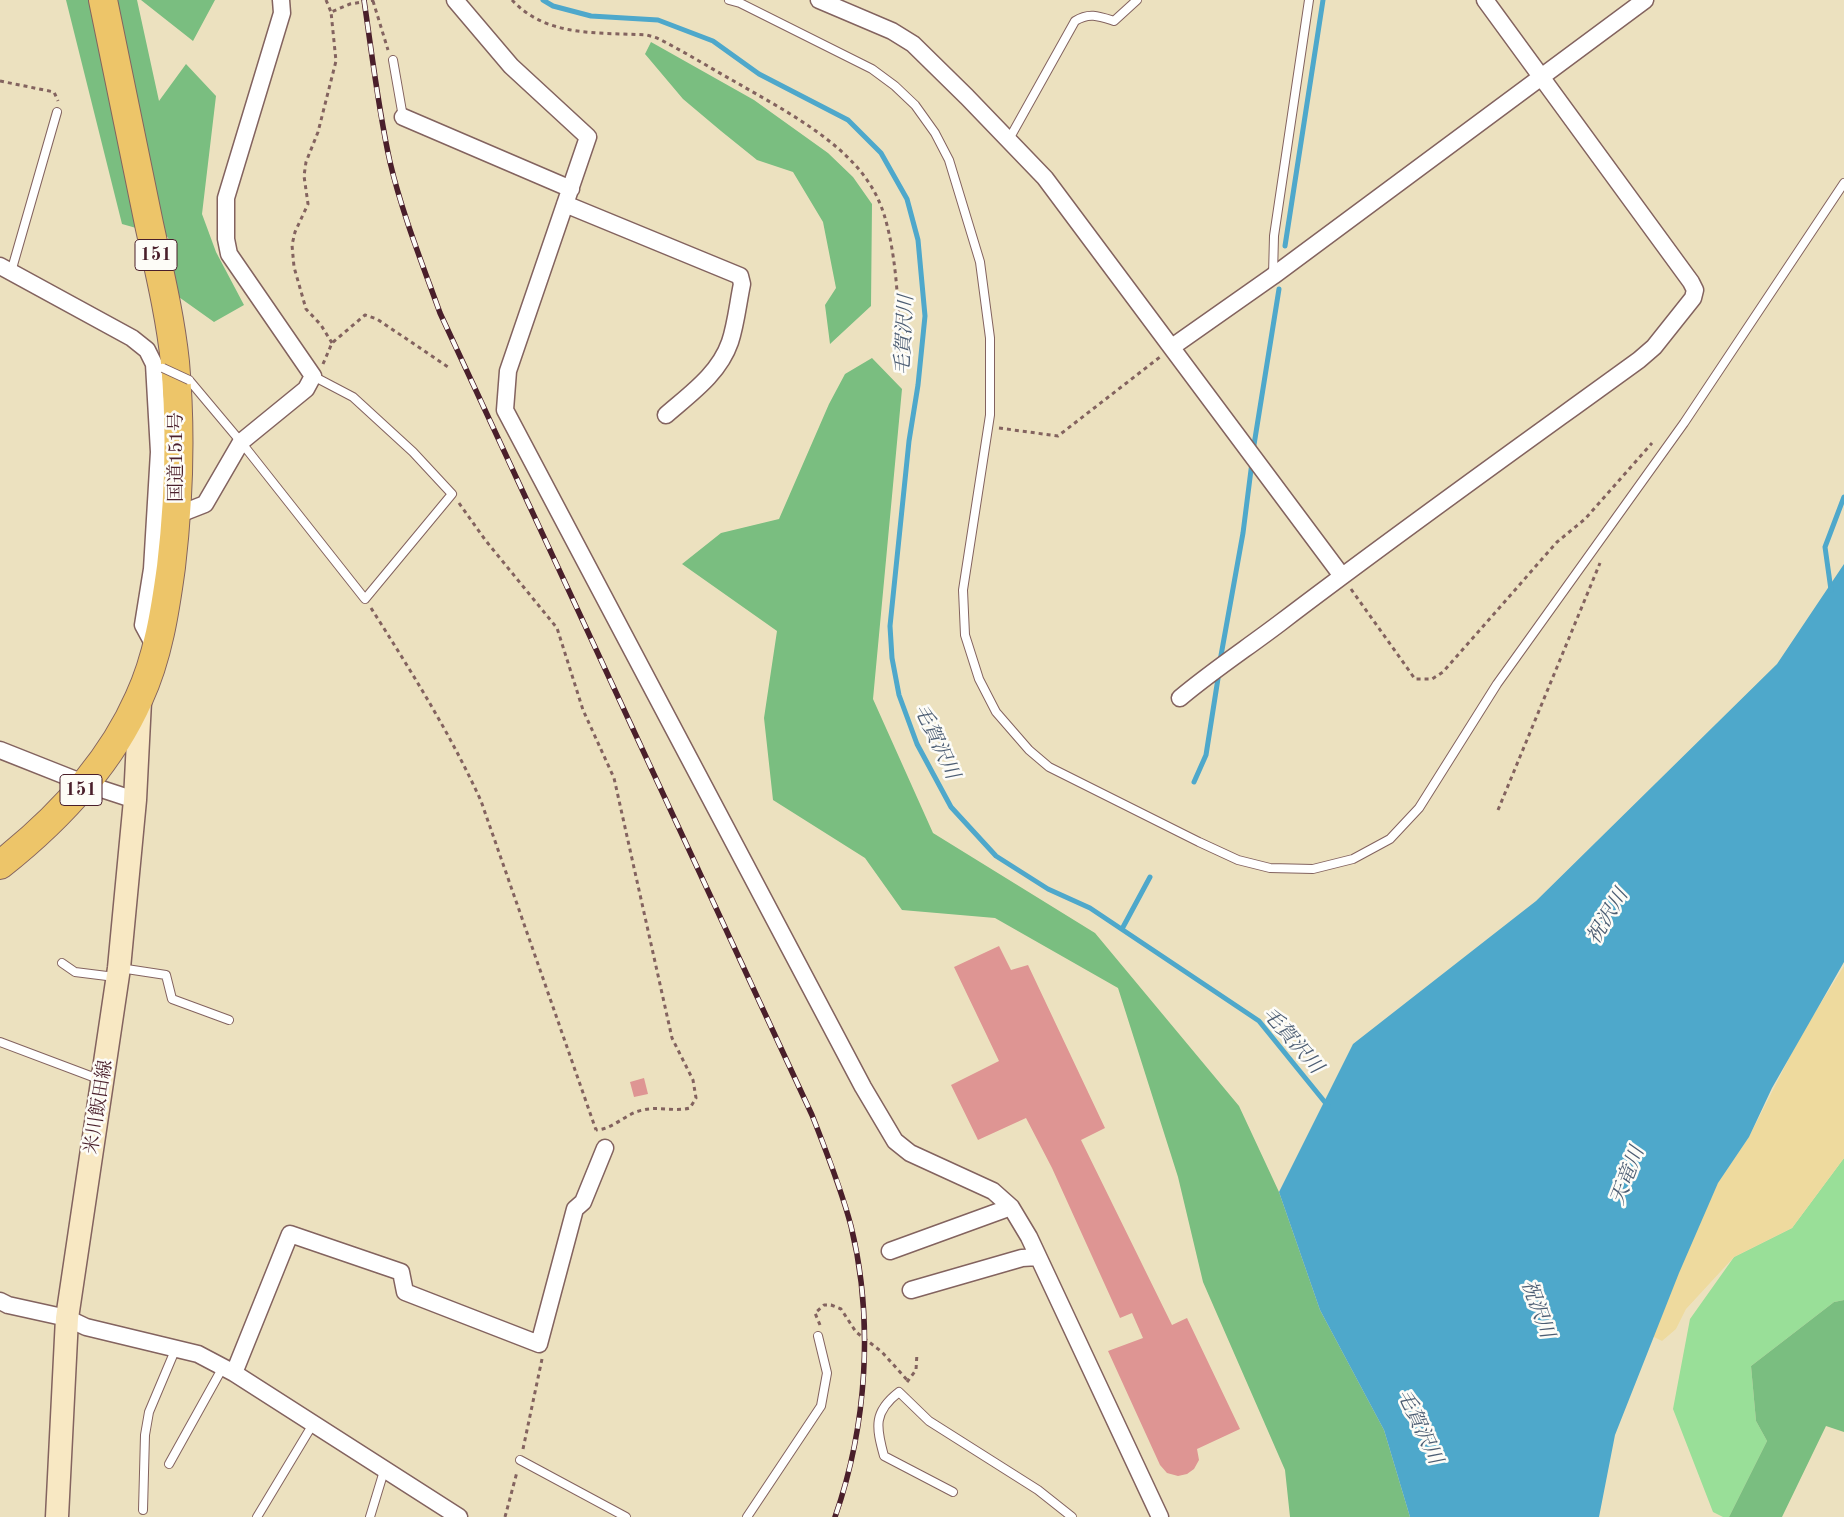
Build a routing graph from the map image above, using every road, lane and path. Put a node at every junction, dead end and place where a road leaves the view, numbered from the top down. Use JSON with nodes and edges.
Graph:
{"nodes":[{"id":1,"x":102,"y":0,"type":"edge"},
{"id":2,"x":280,"y":0,"type":"edge"},
{"id":3,"x":326,"y":0,"type":"edge"},
{"id":4,"x":374,"y":0,"type":"edge"},
{"id":5,"x":455,"y":0,"type":"edge"},
{"id":6,"x":512,"y":0,"type":"edge"},
{"id":7,"x":729,"y":0,"type":"edge"},
{"id":8,"x":1137,"y":0,"type":"edge"},
{"id":9,"x":1309,"y":0,"type":"edge"},
{"id":10,"x":1485,"y":0,"type":"edge"},
{"id":11,"x":1645,"y":0,"type":"edge"},
{"id":12,"x":830,"y":2,"type":"edge"},
{"id":13,"x":332,"y":12,"type":"junction"},
{"id":14,"x":394,"y":60,"type":"joint"},
{"id":15,"x":1542,"y":75,"type":"junction"},
{"id":16,"x":0,"y":81,"type":"edge"},
{"id":17,"x":57,"y":112,"type":"joint"},
{"id":18,"x":402,"y":117,"type":"joint"},
{"id":19,"x":1008,"y":141,"type":"junction"},
{"id":20,"x":1844,"y":183,"type":"edge"},
{"id":21,"x":568,"y":197,"type":"junction"},
{"id":22,"x":6,"y":269,"type":"edge"},
{"id":23,"x":1273,"y":276,"type":"junction"},
{"id":24,"x":332,"y":343,"type":"junction"},
{"id":25,"x":1172,"y":347,"type":"junction"},
{"id":26,"x":899,"y":364,"type":"dead end"},
{"id":27,"x":159,"y":366,"type":"junction"},
{"id":28,"x":448,"y":367,"type":"dead end"},
{"id":29,"x":317,"y":372,"type":"junction"},
{"id":30,"x":666,"y":415,"type":"dead end"},
{"id":31,"x":1684,"y":423,"type":"junction"},
{"id":32,"x":988,"y":426,"type":"junction"},
{"id":33,"x":242,"y":442,"type":"junction"},
{"id":34,"x":452,"y":494,"type":"junction"},
{"id":35,"x":177,"y":515,"type":"junction"},
{"id":36,"x":1601,"y":558,"type":"dead end"},
{"id":37,"x":1342,"y":576,"type":"junction"},
{"id":38,"x":365,"y":599,"type":"junction"},
{"id":39,"x":156,"y":649,"type":"junction"},
{"id":40,"x":140,"y":698,"type":"junction"},
{"id":41,"x":1180,"y":698,"type":"dead end"},
{"id":42,"x":0,"y":750,"type":"edge"},
{"id":43,"x":86,"y":784,"type":"junction"},
{"id":44,"x":135,"y":800,"type":"junction"},
{"id":45,"x":1498,"y":810,"type":"dead end"},
{"id":46,"x":0,"y":865,"type":"edge"},
{"id":47,"x":62,"y":962,"type":"dead end"},
{"id":48,"x":118,"y":972,"type":"junction"},
{"id":49,"x":229,"y":1020,"type":"dead end"},
{"id":50,"x":0,"y":1042,"type":"edge"},
{"id":51,"x":103,"y":1080,"type":"junction"},
{"id":52,"x":596,"y":1130,"type":"junction"},
{"id":53,"x":605,"y":1148,"type":"joint"},
{"id":54,"x":1011,"y":1207,"type":"junction"},
{"id":55,"x":890,"y":1251,"type":"dead end"},
{"id":56,"x":1038,"y":1257,"type":"junction"},
{"id":57,"x":911,"y":1290,"type":"dead end"},
{"id":58,"x":0,"y":1301,"type":"edge"},
{"id":59,"x":815,"y":1313,"type":"dead end"},
{"id":60,"x":67,"y":1318,"type":"junction"},
{"id":61,"x":818,"y":1336,"type":"dead end"},
{"id":62,"x":539,"y":1344,"type":"junction"},
{"id":63,"x":176,"y":1348,"type":"junction"},
{"id":64,"x":917,"y":1353,"type":"dead end"},
{"id":65,"x":229,"y":1370,"type":"junction"},
{"id":66,"x":908,"y":1381,"type":"junction"},
{"id":67,"x":899,"y":1392,"type":"junction"},
{"id":68,"x":313,"y":1424,"type":"junction"},
{"id":69,"x":520,"y":1460,"type":"junction"},
{"id":70,"x":169,"y":1464,"type":"dead end"},
{"id":71,"x":384,"y":1471,"type":"junction"},
{"id":72,"x":953,"y":1492,"type":"dead end"},
{"id":73,"x":143,"y":1510,"type":"dead end"},
{"id":74,"x":57,"y":1517,"type":"edge"},
{"id":75,"x":257,"y":1517,"type":"edge"},
{"id":76,"x":370,"y":1517,"type":"edge"},
{"id":77,"x":459,"y":1517,"type":"edge"},
{"id":78,"x":505,"y":1517,"type":"edge"},
{"id":79,"x":626,"y":1517,"type":"edge"},
{"id":80,"x":747,"y":1517,"type":"edge"},
{"id":81,"x":1072,"y":1517,"type":"edge"},
{"id":82,"x":1160,"y":1517,"type":"edge"}],
"edges":[{"from":1,"to":35,"type":"highway","name":"国道151号","number":"151"},
{"from":2,"to":29,"type":"street"},
{"from":3,"to":13,"type":"path"},
{"from":4,"to":13,"type":"path"},
{"from":4,"to":14,"type":"path"},
{"from":5,"to":21,"type":"street"},
{"from":6,"to":26,"type":"path"},
{"from":7,"to":32,"type":"lane"},
{"from":8,"to":19,"type":"lane"},
{"from":9,"to":23,"type":"lane"},
{"from":10,"to":15,"type":"street"},
{"from":11,"to":15,"type":"street"},
{"from":12,"to":19,"type":"street"},
{"from":13,"to":24,"type":"path"},
{"from":14,"to":18,"type":"lane"},
{"from":15,"to":23,"type":"street"},
{"from":15,"to":37,"type":"street"},
{"from":16,"to":17,"type":"path"},
{"from":17,"to":22,"type":"lane"},
{"from":18,"to":21,"type":"street"},
{"from":19,"to":25,"type":"street"},
{"from":20,"to":31,"type":"lane"},
{"from":21,"to":30,"type":"street"},
{"from":21,"to":54,"type":"street"},
{"from":22,"to":27,"type":"street"},
{"from":23,"to":25,"type":"street"},
{"from":24,"to":28,"type":"path"},
{"from":24,"to":29,"type":"path"},
{"from":25,"to":32,"type":"path"},
{"from":25,"to":37,"type":"street"},
{"from":27,"to":33,"type":"lane","bridge":true},
{"from":27,"to":39,"type":"street"},
{"from":29,"to":33,"type":"street"},
{"from":29,"to":34,"type":"lane"},
{"from":31,"to":32,"type":"lane"},
{"from":31,"to":37,"type":"path"},
{"from":33,"to":35,"type":"street"},
{"from":33,"to":38,"type":"lane"},
{"from":34,"to":38,"type":"lane"},
{"from":34,"to":52,"type":"path"},
{"from":35,"to":39,"type":"highway","name":"国道151号","number":"151"},
{"from":36,"to":45,"type":"path"},
{"from":37,"to":41,"type":"street"},
{"from":38,"to":52,"type":"path"},
{"from":39,"to":40,"type":"highway","name":"国道151号","number":"151"},
{"from":40,"to":43,"type":"highway","name":"国道151号","number":"151"},
{"from":40,"to":44,"type":"main road","name":"米川飯田線"},
{"from":42,"to":43,"type":"street"},
{"from":43,"to":44,"type":"street"},
{"from":43,"to":46,"type":"highway","name":"国道151号","number":"151"},
{"from":44,"to":48,"type":"main road","name":"米川飯田線"},
{"from":47,"to":48,"type":"lane"},
{"from":48,"to":49,"type":"lane"},
{"from":48,"to":51,"type":"main road","name":"米川飯田線"},
{"from":50,"to":51,"type":"lane"},
{"from":51,"to":60,"type":"main road","name":"米川飯田線"},
{"from":52,"to":53,"type":"path"},
{"from":53,"to":62,"type":"street"},
{"from":54,"to":55,"type":"street"},
{"from":54,"to":56,"type":"street"},
{"from":56,"to":57,"type":"street"},
{"from":56,"to":82,"type":"street"},
{"from":58,"to":60,"type":"street"},
{"from":59,"to":66,"type":"path"},
{"from":60,"to":63,"type":"street"},
{"from":60,"to":74,"type":"main road","name":"米川飯田線"},
{"from":61,"to":80,"type":"lane"},
{"from":62,"to":65,"type":"street"},
{"from":62,"to":69,"type":"path"},
{"from":63,"to":65,"type":"street"},
{"from":63,"to":73,"type":"lane"},
{"from":64,"to":66,"type":"path"},
{"from":65,"to":68,"type":"street"},
{"from":65,"to":70,"type":"lane"},
{"from":66,"to":67,"type":"path"},
{"from":67,"to":72,"type":"lane"},
{"from":67,"to":81,"type":"lane"},
{"from":68,"to":71,"type":"street"},
{"from":68,"to":75,"type":"lane"},
{"from":69,"to":78,"type":"path"},
{"from":69,"to":79,"type":"lane"},
{"from":71,"to":76,"type":"lane"},
{"from":71,"to":77,"type":"street"}]}
